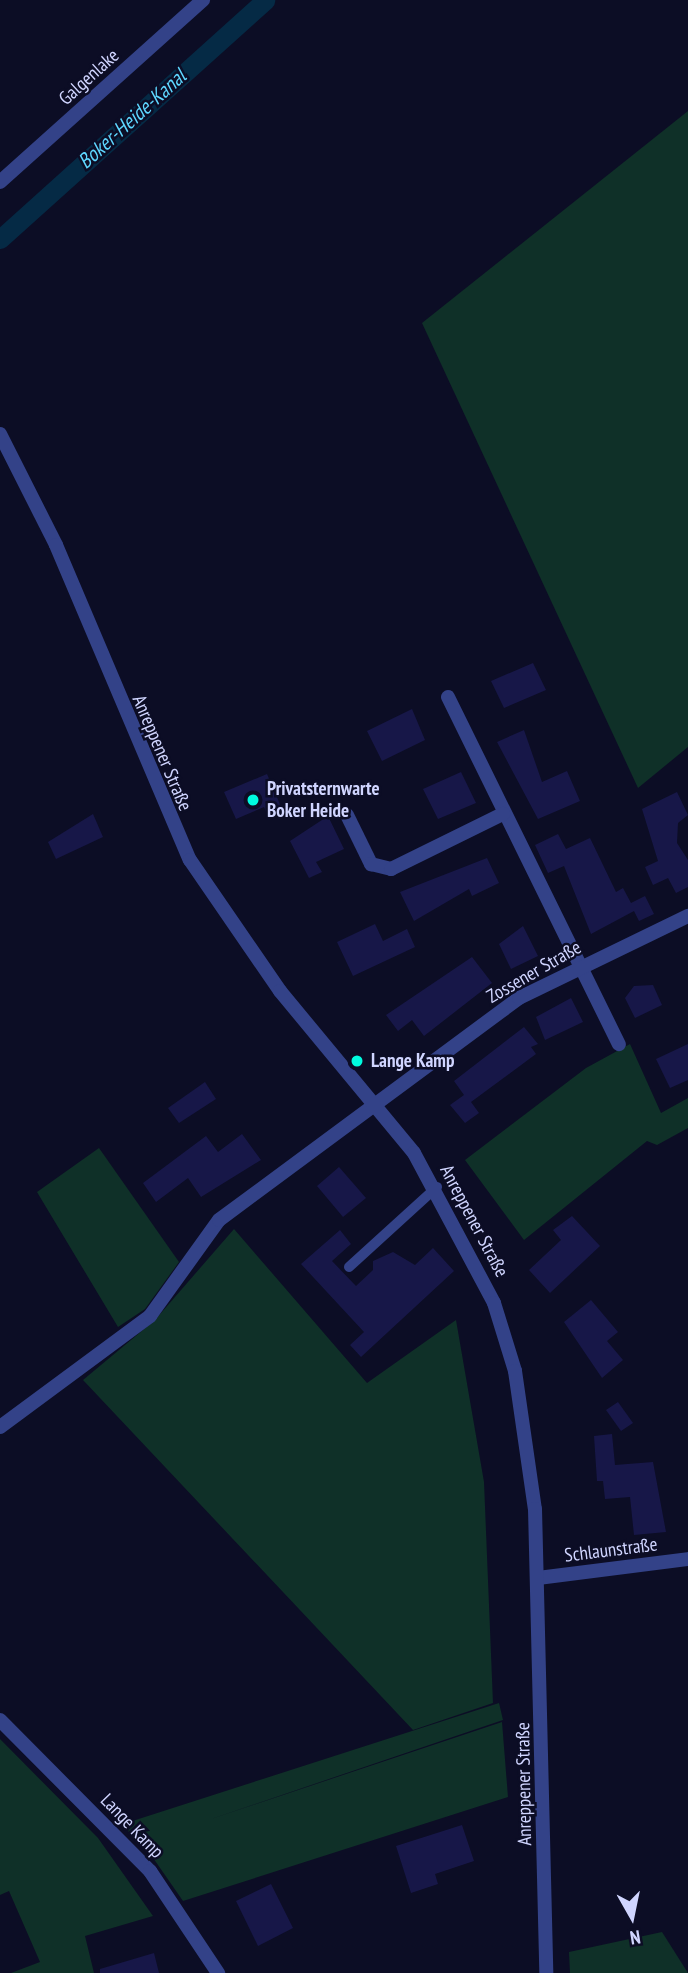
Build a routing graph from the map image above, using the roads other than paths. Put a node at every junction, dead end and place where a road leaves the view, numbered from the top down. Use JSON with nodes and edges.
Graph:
{"nodes":[{"id":1,"x":203,"y":0,"type":"edge"},
{"id":2,"x":0,"y":182,"type":"edge"},
{"id":3,"x":0,"y":434,"type":"edge"},
{"id":4,"x":448,"y":697,"type":"dead end"},
{"id":5,"x":503,"y":814,"type":"junction"},
{"id":6,"x":347,"y":815,"type":"dead end"},
{"id":7,"x":688,"y":916,"type":"edge"},
{"id":8,"x":580,"y":966,"type":"junction"},
{"id":9,"x":619,"y":1044,"type":"dead end"},
{"id":10,"x":375,"y":1104,"type":"junction"},
{"id":11,"x":437,"y":1187,"type":"junction"},
{"id":12,"x":349,"y":1267,"type":"dead end"},
{"id":13,"x":0,"y":1427,"type":"edge"},
{"id":14,"x":688,"y":1559,"type":"edge"},
{"id":15,"x":538,"y":1578,"type":"junction"},
{"id":16,"x":0,"y":1720,"type":"edge"},
{"id":17,"x":218,"y":1973,"type":"edge"},
{"id":18,"x":547,"y":1973,"type":"edge"}],
"edges":[{"from":1,"to":2,"type":"street","name":"Galgenlake"},
{"from":3,"to":10,"type":"street","name":"Anreppener Straße"},
{"from":4,"to":5,"type":"street"},
{"from":5,"to":6,"type":"street"},
{"from":5,"to":8,"type":"street"},
{"from":7,"to":8,"type":"street","name":"Zossener Straße"},
{"from":8,"to":9,"type":"street"},
{"from":8,"to":10,"type":"street","name":"Zossener Straße"},
{"from":10,"to":11,"type":"street","name":"Anreppener Straße"},
{"from":10,"to":13,"type":"street"},
{"from":11,"to":12,"type":"lane"},
{"from":11,"to":15,"type":"street","name":"Anreppener Straße"},
{"from":14,"to":15,"type":"street","name":"Schlaunstraße"},
{"from":15,"to":18,"type":"street","name":"Anreppener Straße"},
{"from":16,"to":17,"type":"street","name":"Lange Kamp"}]}
